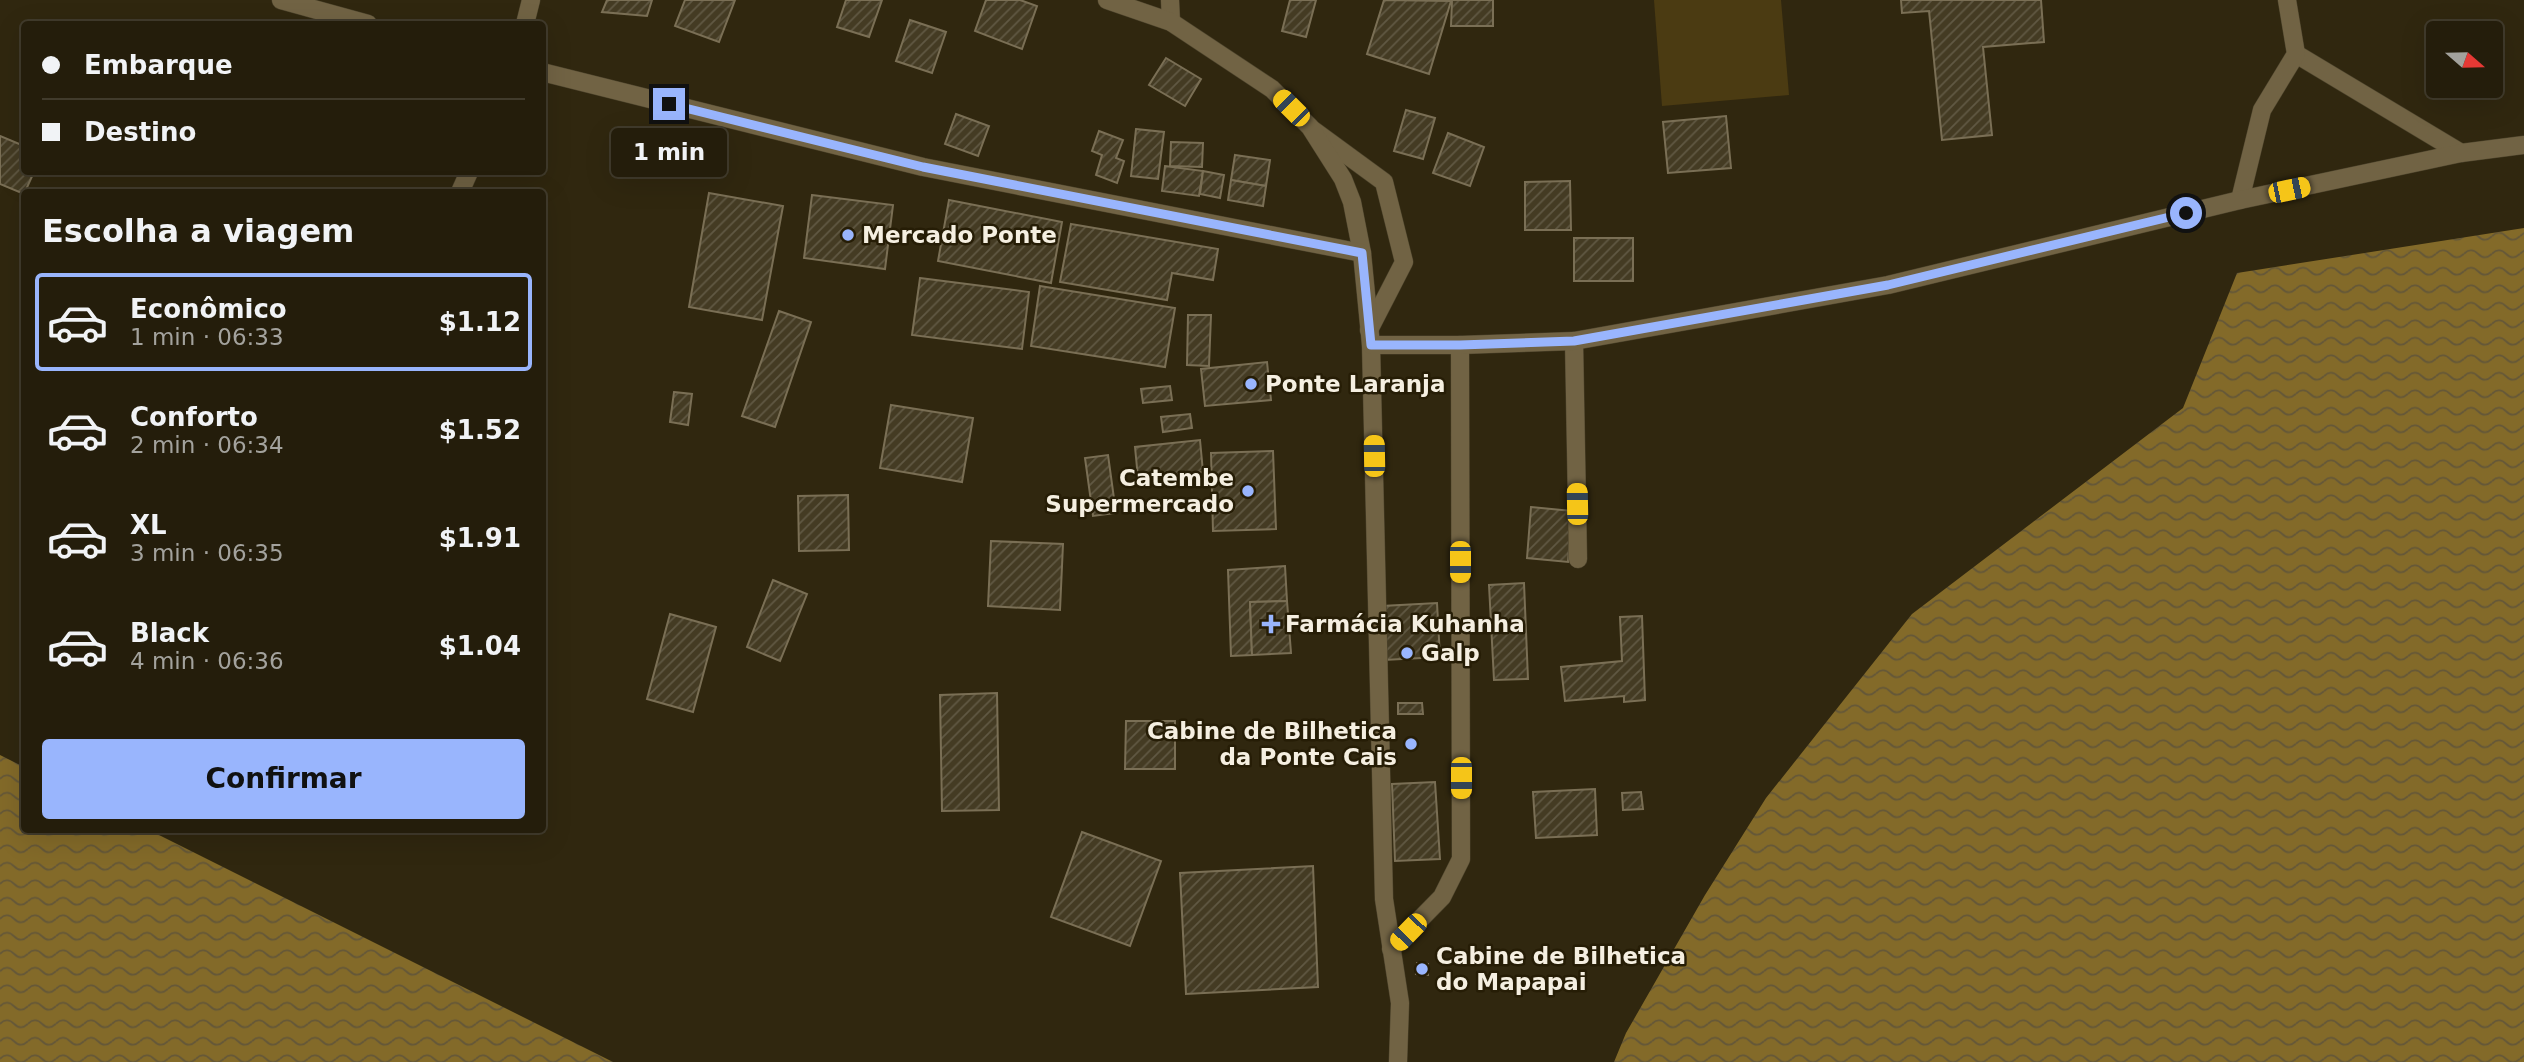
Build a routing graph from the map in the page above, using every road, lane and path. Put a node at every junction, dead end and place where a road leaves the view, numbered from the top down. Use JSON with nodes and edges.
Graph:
{"nodes":[{"id":1,"x":281,"y":0,"type":"edge"},
{"id":2,"x":531,"y":0,"type":"edge"},
{"id":3,"x":1107,"y":0,"type":"edge"},
{"id":4,"x":1170,"y":0,"type":"edge"},
{"id":5,"x":2287,"y":0,"type":"edge"},
{"id":6,"x":357,"y":21,"type":"edge"},
{"id":7,"x":526,"y":21,"type":"edge"},
{"id":8,"x":1171,"y":22,"type":"junction"},
{"id":9,"x":2296,"y":54,"type":"junction"},
{"id":10,"x":546,"y":73,"type":"edge"},
{"id":11,"x":1310,"y":127,"type":"junction"},
{"id":12,"x":2524,"y":145,"type":"edge"},
{"id":13,"x":2460,"y":153,"type":"junction"},
{"id":14,"x":2240,"y":200,"type":"junction"},
{"id":15,"x":1362,"y":253,"type":"junction"},
{"id":16,"x":1370,"y":337,"type":"junction"},
{"id":17,"x":1574,"y":341,"type":"junction"},
{"id":18,"x":1460,"y":345,"type":"junction"},
{"id":19,"x":1578,"y":559,"type":"dead end"},
{"id":20,"x":1391,"y":949,"type":"junction"},
{"id":21,"x":1398,"y":1062,"type":"edge"}],
"edges":[{"from":1,"to":6,"type":"street"},
{"from":2,"to":7,"type":"street"},
{"from":3,"to":8,"type":"street"},
{"from":4,"to":8,"type":"street"},
{"from":5,"to":9,"type":"street"},
{"from":8,"to":11,"type":"street"},
{"from":9,"to":13,"type":"street"},
{"from":9,"to":14,"type":"street"},
{"from":10,"to":15,"type":"street"},
{"from":11,"to":15,"type":"street"},
{"from":11,"to":16,"type":"street"},
{"from":12,"to":13,"type":"street"},
{"from":13,"to":14,"type":"street"},
{"from":14,"to":17,"type":"street"},
{"from":15,"to":16,"type":"street"},
{"from":16,"to":18,"type":"street"},
{"from":16,"to":20,"type":"street"},
{"from":17,"to":18,"type":"street"},
{"from":17,"to":19,"type":"street"},
{"from":18,"to":20,"type":"street"},
{"from":20,"to":21,"type":"street"}]}
